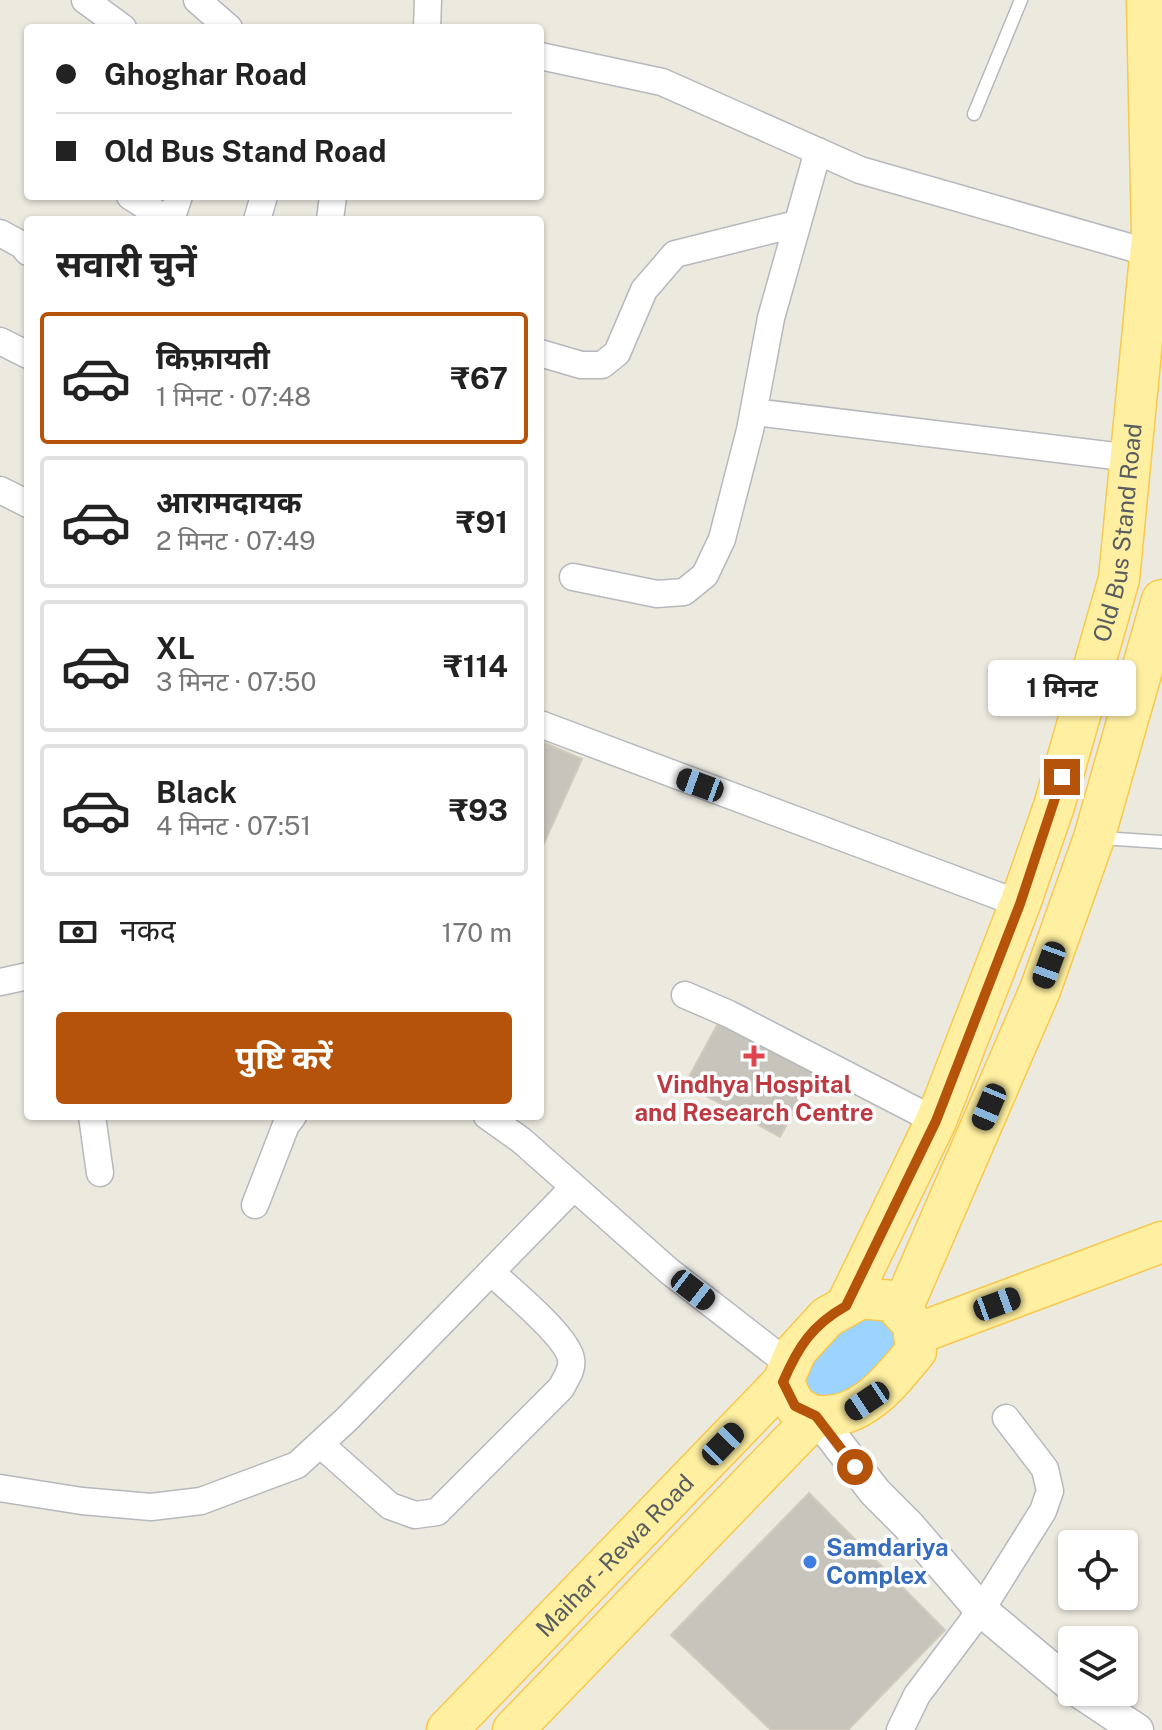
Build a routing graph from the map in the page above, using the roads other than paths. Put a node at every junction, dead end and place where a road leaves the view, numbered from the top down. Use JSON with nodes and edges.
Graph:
{"nodes":[{"id":1,"x":85,"y":0,"type":"edge"},
{"id":2,"x":197,"y":0,"type":"edge"},
{"id":3,"x":428,"y":0,"type":"edge"},
{"id":4,"x":1021,"y":0,"type":"edge"},
{"id":5,"x":1147,"y":0,"type":"edge"},
{"id":6,"x":118,"y":24,"type":"edge"},
{"id":7,"x":224,"y":24,"type":"edge"},
{"id":8,"x":427,"y":24,"type":"edge"},
{"id":9,"x":544,"y":57,"type":"edge"},
{"id":10,"x":974,"y":114,"type":"dead end"},
{"id":11,"x":818,"y":151,"type":"junction"},
{"id":12,"x":136,"y":200,"type":"edge"},
{"id":13,"x":162,"y":216,"type":"edge"},
{"id":14,"x":796,"y":224,"type":"junction"},
{"id":15,"x":0,"y":233,"type":"edge"},
{"id":16,"x":24,"y":247,"type":"edge"},
{"id":17,"x":1156,"y":252,"type":"edge"},
{"id":18,"x":0,"y":341,"type":"edge"},
{"id":19,"x":24,"y":353,"type":"edge"},
{"id":20,"x":544,"y":354,"type":"edge"},
{"id":21,"x":754,"y":412,"type":"junction"},
{"id":22,"x":1131,"y":458,"type":"junction"},
{"id":23,"x":0,"y":490,"type":"edge"},
{"id":24,"x":24,"y":502,"type":"edge"},
{"id":25,"x":573,"y":577,"type":"dead end"},
{"id":26,"x":1162,"y":600,"type":"edge"},
{"id":27,"x":544,"y":726,"type":"edge"},
{"id":28,"x":1094,"y":838,"type":"junction"},
{"id":29,"x":1162,"y":842,"type":"edge"},
{"id":30,"x":1020,"y":904,"type":"junction"},
{"id":31,"x":24,"y":977,"type":"edge"},
{"id":32,"x":0,"y":982,"type":"edge"},
{"id":33,"x":685,"y":995,"type":"dead end"},
{"id":34,"x":93,"y":1120,"type":"edge"},
{"id":35,"x":290,"y":1120,"type":"edge"},
{"id":36,"x":493,"y":1120,"type":"edge"},
{"id":37,"x":936,"y":1121,"type":"junction"},
{"id":38,"x":100,"y":1173,"type":"dead end"},
{"id":39,"x":574,"y":1187,"type":"junction"},
{"id":40,"x":255,"y":1205,"type":"dead end"},
{"id":41,"x":1162,"y":1242,"type":"edge"},
{"id":42,"x":491,"y":1272,"type":"junction"},
{"id":43,"x":846,"y":1306,"type":"junction"},
{"id":44,"x":908,"y":1323,"type":"junction"},
{"id":45,"x":787,"y":1373,"type":"junction"},
{"id":46,"x":816,"y":1416,"type":"junction"},
{"id":47,"x":1006,"y":1418,"type":"dead end"},
{"id":48,"x":320,"y":1444,"type":"junction"},
{"id":49,"x":0,"y":1488,"type":"edge"},
{"id":50,"x":981,"y":1610,"type":"junction"},
{"id":51,"x":1058,"y":1674,"type":"edge"},
{"id":52,"x":1101,"y":1706,"type":"edge"},
{"id":53,"x":447,"y":1730,"type":"edge"},
{"id":54,"x":513,"y":1730,"type":"edge"},
{"id":55,"x":900,"y":1730,"type":"edge"},
{"id":56,"x":1137,"y":1730,"type":"edge"}],
"edges":[{"from":1,"to":6,"type":"street"},
{"from":2,"to":7,"type":"street"},
{"from":3,"to":8,"type":"street"},
{"from":4,"to":10,"type":"lane"},
{"from":5,"to":17,"type":"main road","name":"Old Bus Stand Road"},
{"from":9,"to":11,"type":"street"},
{"from":11,"to":14,"type":"street"},
{"from":11,"to":17,"type":"street"},
{"from":12,"to":13,"type":"street"},
{"from":14,"to":20,"type":"street"},
{"from":14,"to":21,"type":"street"},
{"from":15,"to":16,"type":"street"},
{"from":17,"to":22,"type":"main road","name":"Old Bus Stand Road"},
{"from":18,"to":19,"type":"street"},
{"from":21,"to":22,"type":"street"},
{"from":21,"to":25,"type":"street"},
{"from":22,"to":30,"type":"main road","name":"Old Bus Stand Road"},
{"from":23,"to":24,"type":"street"},
{"from":26,"to":28,"type":"main road","name":"Old Bus Stand Road"},
{"from":27,"to":30,"type":"street"},
{"from":28,"to":29,"type":"lane"},
{"from":28,"to":44,"type":"main road","name":"Old Bus Stand Road"},
{"from":30,"to":37,"type":"main road","name":"Old Bus Stand Road"},
{"from":31,"to":32,"type":"street"},
{"from":33,"to":37,"type":"street"},
{"from":34,"to":38,"type":"street"},
{"from":35,"to":40,"type":"street"},
{"from":36,"to":39,"type":"street"},
{"from":37,"to":43,"type":"main road","name":"Old Bus Stand Road"},
{"from":39,"to":42,"type":"street"},
{"from":39,"to":45,"type":"street"},
{"from":41,"to":44,"type":"main road"},
{"from":42,"to":48,"type":"street"},
{"from":42,"to":48,"type":"street"},
{"from":43,"to":44,"type":"main road"},
{"from":43,"to":45,"type":"main road"},
{"from":44,"to":46,"type":"main road"},
{"from":45,"to":46,"type":"main road"},
{"from":45,"to":53,"type":"main road","name":"Maihar - Rewa Road"},
{"from":46,"to":50,"type":"street"},
{"from":46,"to":54,"type":"main road","name":"Maihar - Rewa Road"},
{"from":47,"to":50,"type":"street"},
{"from":48,"to":49,"type":"street"},
{"from":50,"to":51,"type":"street"},
{"from":50,"to":55,"type":"street"},
{"from":52,"to":56,"type":"street"}]}
